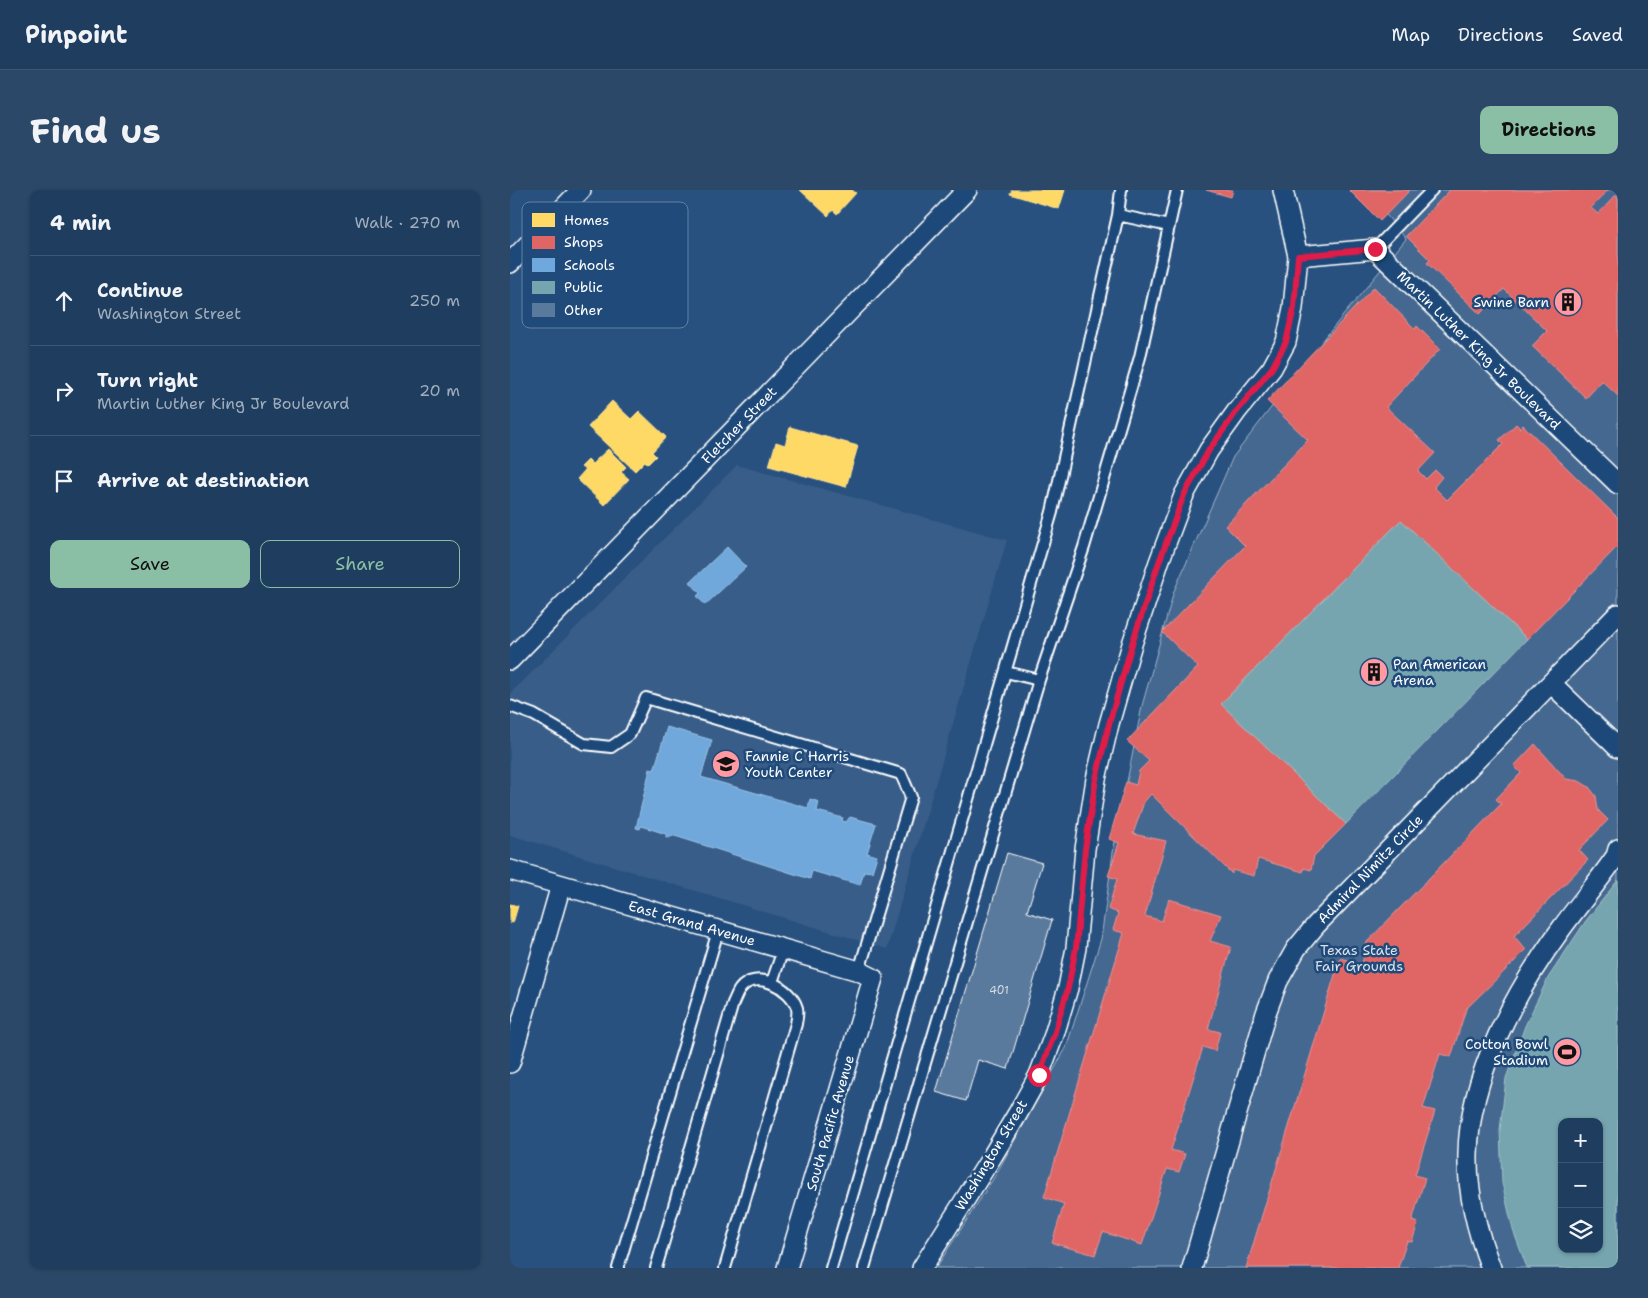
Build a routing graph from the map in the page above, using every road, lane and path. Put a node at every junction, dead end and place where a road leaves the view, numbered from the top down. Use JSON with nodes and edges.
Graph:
{"nodes":[{"id":1,"x":581,"y":190,"type":"edge"},
{"id":2,"x":967,"y":190,"type":"edge"},
{"id":3,"x":1121,"y":190,"type":"edge"},
{"id":4,"x":1177,"y":190,"type":"edge"},
{"id":5,"x":1283,"y":190,"type":"edge"},
{"id":6,"x":1432,"y":190,"type":"edge"},
{"id":7,"x":569,"y":202,"type":"edge"},
{"id":8,"x":1118,"y":215,"type":"junction"},
{"id":9,"x":1169,"y":226,"type":"junction"},
{"id":10,"x":1375,"y":249,"type":"junction"},
{"id":11,"x":522,"y":251,"type":"edge"},
{"id":12,"x":1298,"y":256,"type":"junction"},
{"id":13,"x":510,"y":263,"type":"edge"},
{"id":14,"x":1618,"y":484,"type":"edge"},
{"id":15,"x":1618,"y":614,"type":"edge"},
{"id":16,"x":510,"y":660,"type":"edge"},
{"id":17,"x":1006,"y":672,"type":"junction"},
{"id":18,"x":1039,"y":680,"type":"junction"},
{"id":19,"x":1551,"y":683,"type":"junction"},
{"id":20,"x":510,"y":706,"type":"edge"},
{"id":21,"x":1618,"y":748,"type":"edge"},
{"id":22,"x":1618,"y":849,"type":"edge"},
{"id":23,"x":510,"y":870,"type":"edge"},
{"id":24,"x":561,"y":885,"type":"junction"},
{"id":25,"x":718,"y":931,"type":"junction"},
{"id":26,"x":783,"y":950,"type":"junction"},
{"id":27,"x":866,"y":974,"type":"junction"},
{"id":28,"x":772,"y":982,"type":"junction"},
{"id":29,"x":510,"y":1063,"type":"edge"},
{"id":30,"x":618,"y":1268,"type":"edge"},
{"id":31,"x":656,"y":1268,"type":"edge"},
{"id":32,"x":725,"y":1268,"type":"edge"},
{"id":33,"x":787,"y":1268,"type":"edge"},
{"id":34,"x":831,"y":1268,"type":"edge"},
{"id":35,"x":864,"y":1268,"type":"edge"},
{"id":36,"x":922,"y":1268,"type":"edge"},
{"id":37,"x":1192,"y":1268,"type":"edge"},
{"id":38,"x":1491,"y":1268,"type":"edge"}],
"edges":[{"from":1,"to":7,"type":"street"},
{"from":2,"to":16,"type":"street","name":"Fletcher Street"},
{"from":3,"to":8,"type":"lane"},
{"from":4,"to":9,"type":"lane"},
{"from":5,"to":12,"type":"street","name":"Washington Street"},
{"from":6,"to":10,"type":"lane"},
{"from":8,"to":9,"type":"lane"},
{"from":8,"to":17,"type":"lane"},
{"from":9,"to":18,"type":"lane"},
{"from":10,"to":12,"type":"street"},
{"from":10,"to":14,"type":"street","name":"Martin Luther King Jr Boulevard"},
{"from":11,"to":13,"type":"street"},
{"from":12,"to":36,"type":"street","name":"Washington Street"},
{"from":15,"to":19,"type":"street","name":"Admiral Nimitz Circle"},
{"from":17,"to":18,"type":"lane"},
{"from":17,"to":34,"type":"lane"},
{"from":18,"to":35,"type":"lane"},
{"from":19,"to":21,"type":"street"},
{"from":19,"to":37,"type":"street","name":"Admiral Nimitz Circle"},
{"from":20,"to":27,"type":"lane"},
{"from":22,"to":38,"type":"street"},
{"from":23,"to":24,"type":"street","name":"East Grand Avenue"},
{"from":24,"to":25,"type":"street","name":"East Grand Avenue"},
{"from":24,"to":29,"type":"street"},
{"from":25,"to":26,"type":"street","name":"East Grand Avenue"},
{"from":25,"to":30,"type":"lane"},
{"from":26,"to":27,"type":"street","name":"East Grand Avenue"},
{"from":26,"to":28,"type":"lane"},
{"from":27,"to":33,"type":"street","name":"South Pacific Avenue"},
{"from":28,"to":31,"type":"lane"},
{"from":28,"to":32,"type":"lane"}]}
